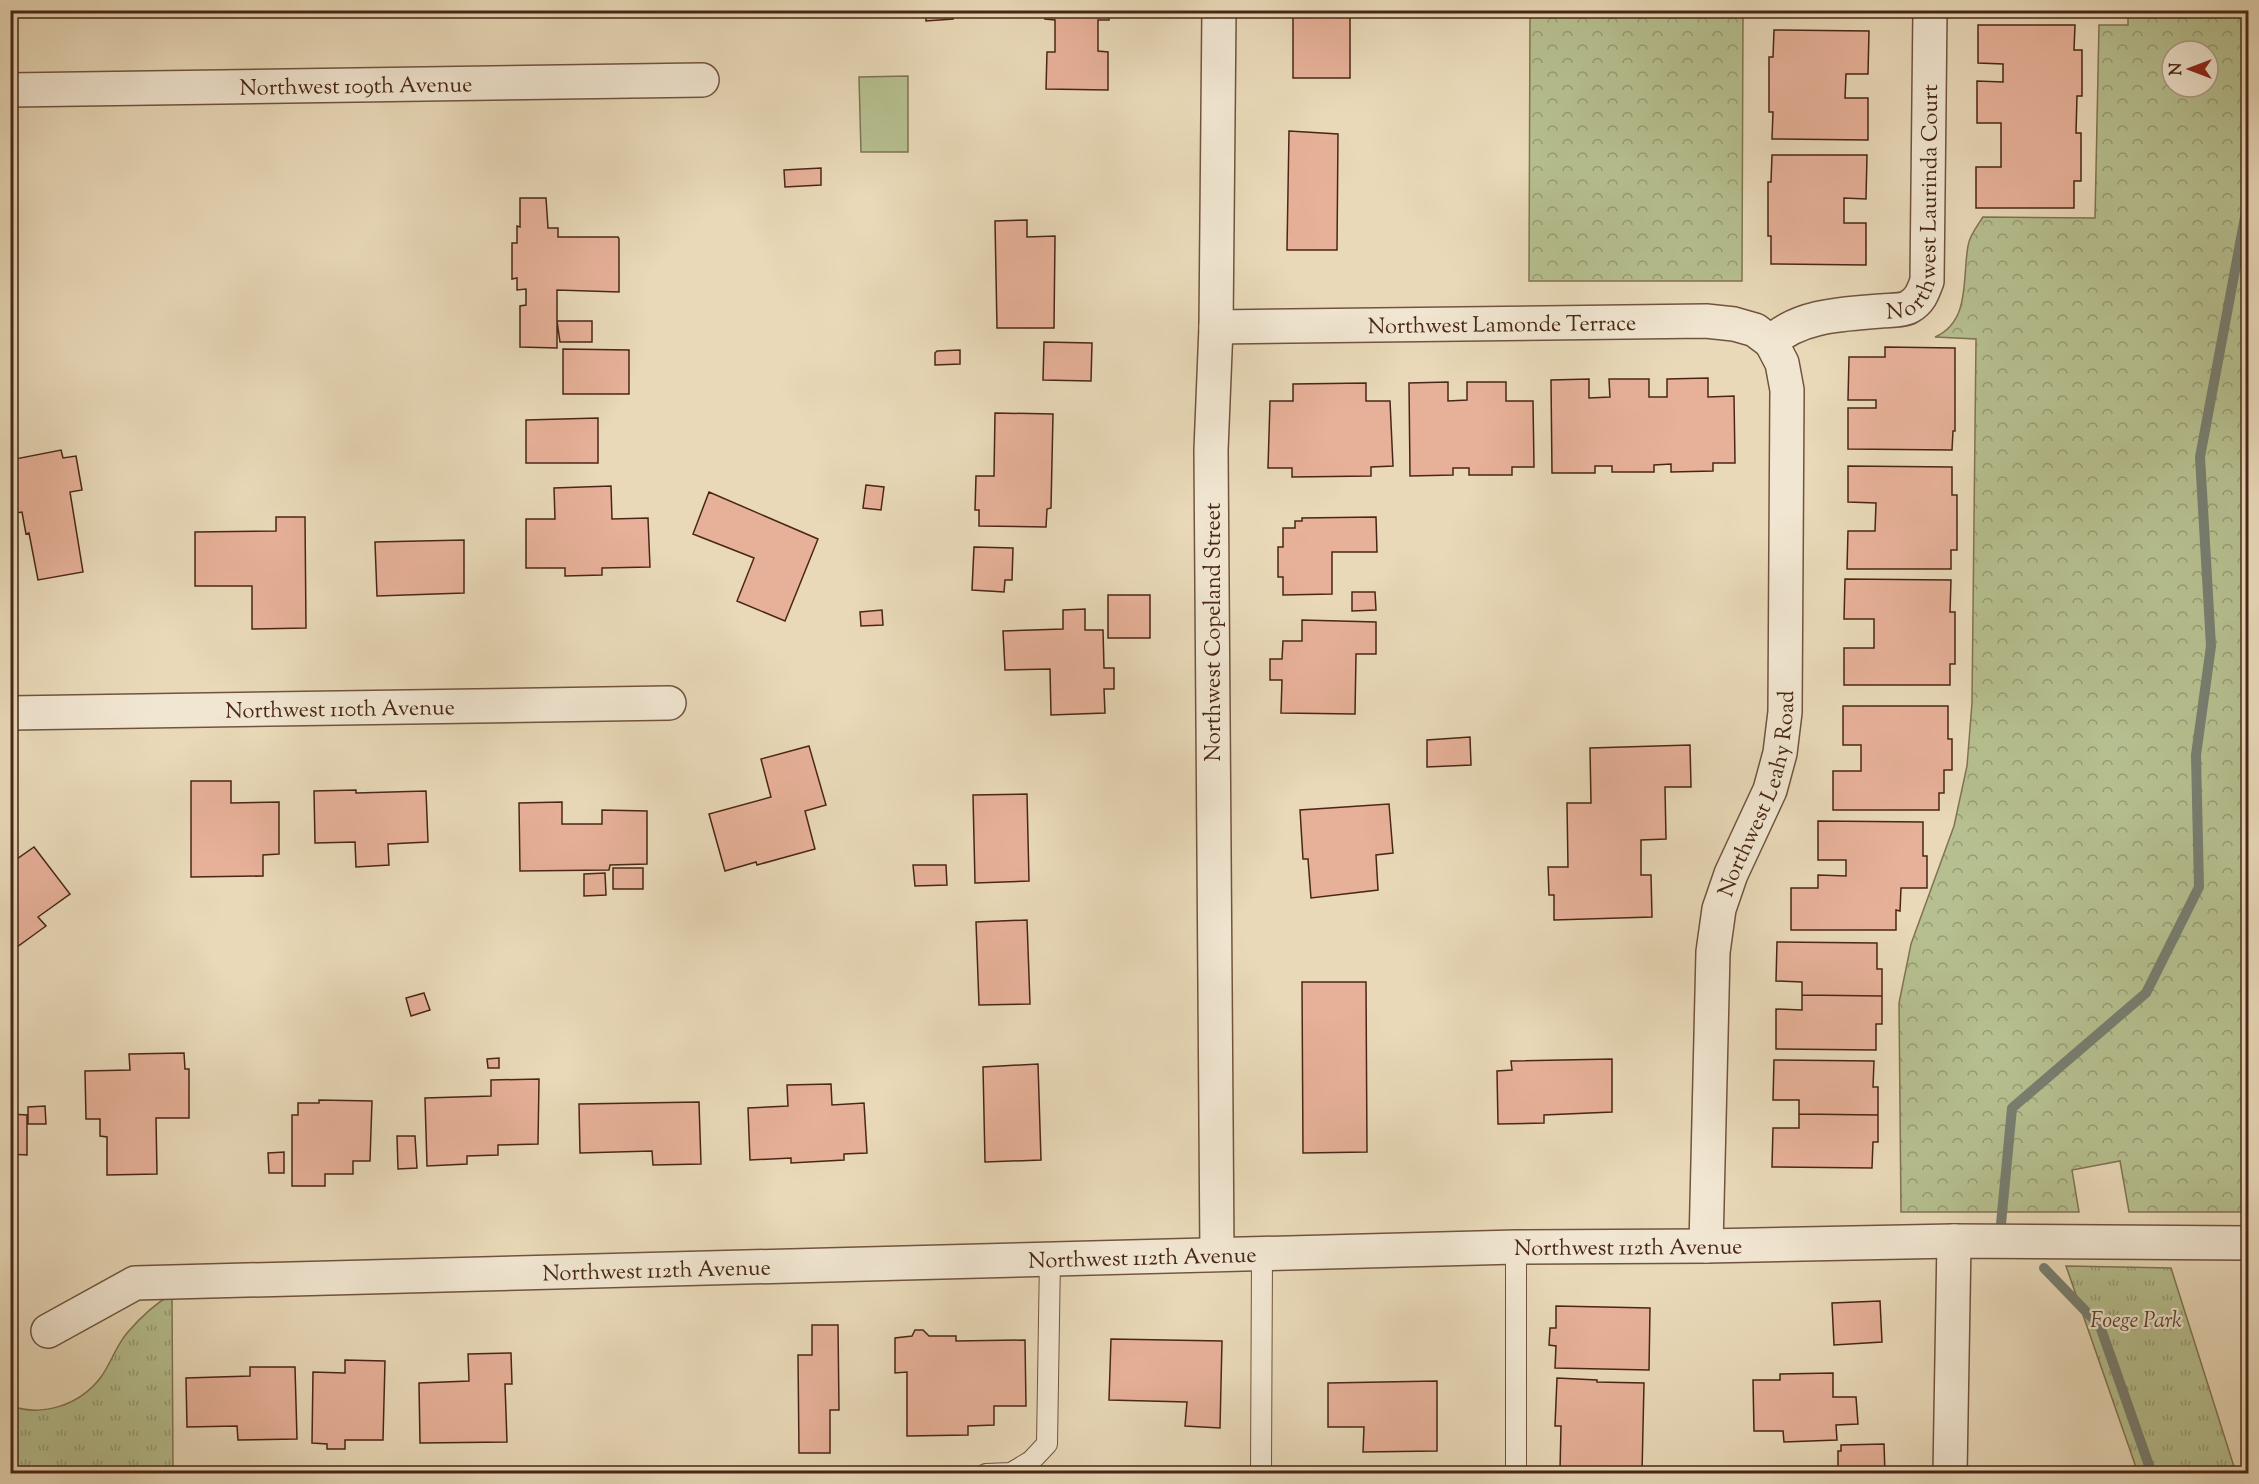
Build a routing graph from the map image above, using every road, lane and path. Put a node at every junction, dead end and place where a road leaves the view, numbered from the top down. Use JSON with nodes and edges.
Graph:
{"nodes":[{"id":1,"x":1219,"y":10,"type":"edge"},
{"id":2,"x":1930,"y":10,"type":"edge"},
{"id":3,"x":702,"y":80,"type":"dead end"},
{"id":4,"x":10,"y":90,"type":"edge"},
{"id":5,"x":1216,"y":327,"type":"junction"},
{"id":6,"x":1776,"y":337,"type":"junction"},
{"id":7,"x":669,"y":703,"type":"dead end"},
{"id":8,"x":10,"y":713,"type":"edge"},
{"id":9,"x":1954,"y":1240,"type":"junction"},
{"id":10,"x":2248,"y":1243,"type":"edge"},
{"id":11,"x":1706,"y":1246,"type":"junction"},
{"id":12,"x":1516,"y":1248,"type":"junction"},
{"id":13,"x":1262,"y":1253,"type":"junction"},
{"id":14,"x":1217,"y":1254,"type":"junction"},
{"id":15,"x":1050,"y":1258,"type":"junction"},
{"id":16,"x":48,"y":1331,"type":"dead end"},
{"id":17,"x":986,"y":1473,"type":"edge"},
{"id":18,"x":1262,"y":1473,"type":"edge"},
{"id":19,"x":1516,"y":1473,"type":"edge"},
{"id":20,"x":1950,"y":1473,"type":"edge"}],
"edges":[{"from":1,"to":5,"type":"street","name":"Northwest Copeland Street"},
{"from":2,"to":6,"type":"street","name":"Northwest Laurinda Court"},
{"from":3,"to":4,"type":"street","name":"Northwest 109th Avenue"},
{"from":5,"to":6,"type":"street","name":"Northwest Lamonde Terrace"},
{"from":5,"to":14,"type":"street","name":"Northwest Copeland Street"},
{"from":6,"to":11,"type":"street","name":"Northwest Leahy Road"},
{"from":7,"to":8,"type":"street","name":"Northwest 110th Avenue"},
{"from":9,"to":10,"type":"street","name":"Northwest 112th Avenue"},
{"from":9,"to":11,"type":"street","name":"Northwest 112th Avenue"},
{"from":9,"to":20,"type":"street"},
{"from":11,"to":12,"type":"street","name":"Northwest 112th Avenue"},
{"from":12,"to":13,"type":"street","name":"Northwest 112th Avenue"},
{"from":12,"to":19,"type":"lane"},
{"from":13,"to":14,"type":"street","name":"Northwest 112th Avenue"},
{"from":13,"to":18,"type":"lane"},
{"from":14,"to":15,"type":"street","name":"Northwest 112th Avenue"},
{"from":15,"to":16,"type":"street","name":"Northwest 112th Avenue"},
{"from":15,"to":17,"type":"lane"}]}
